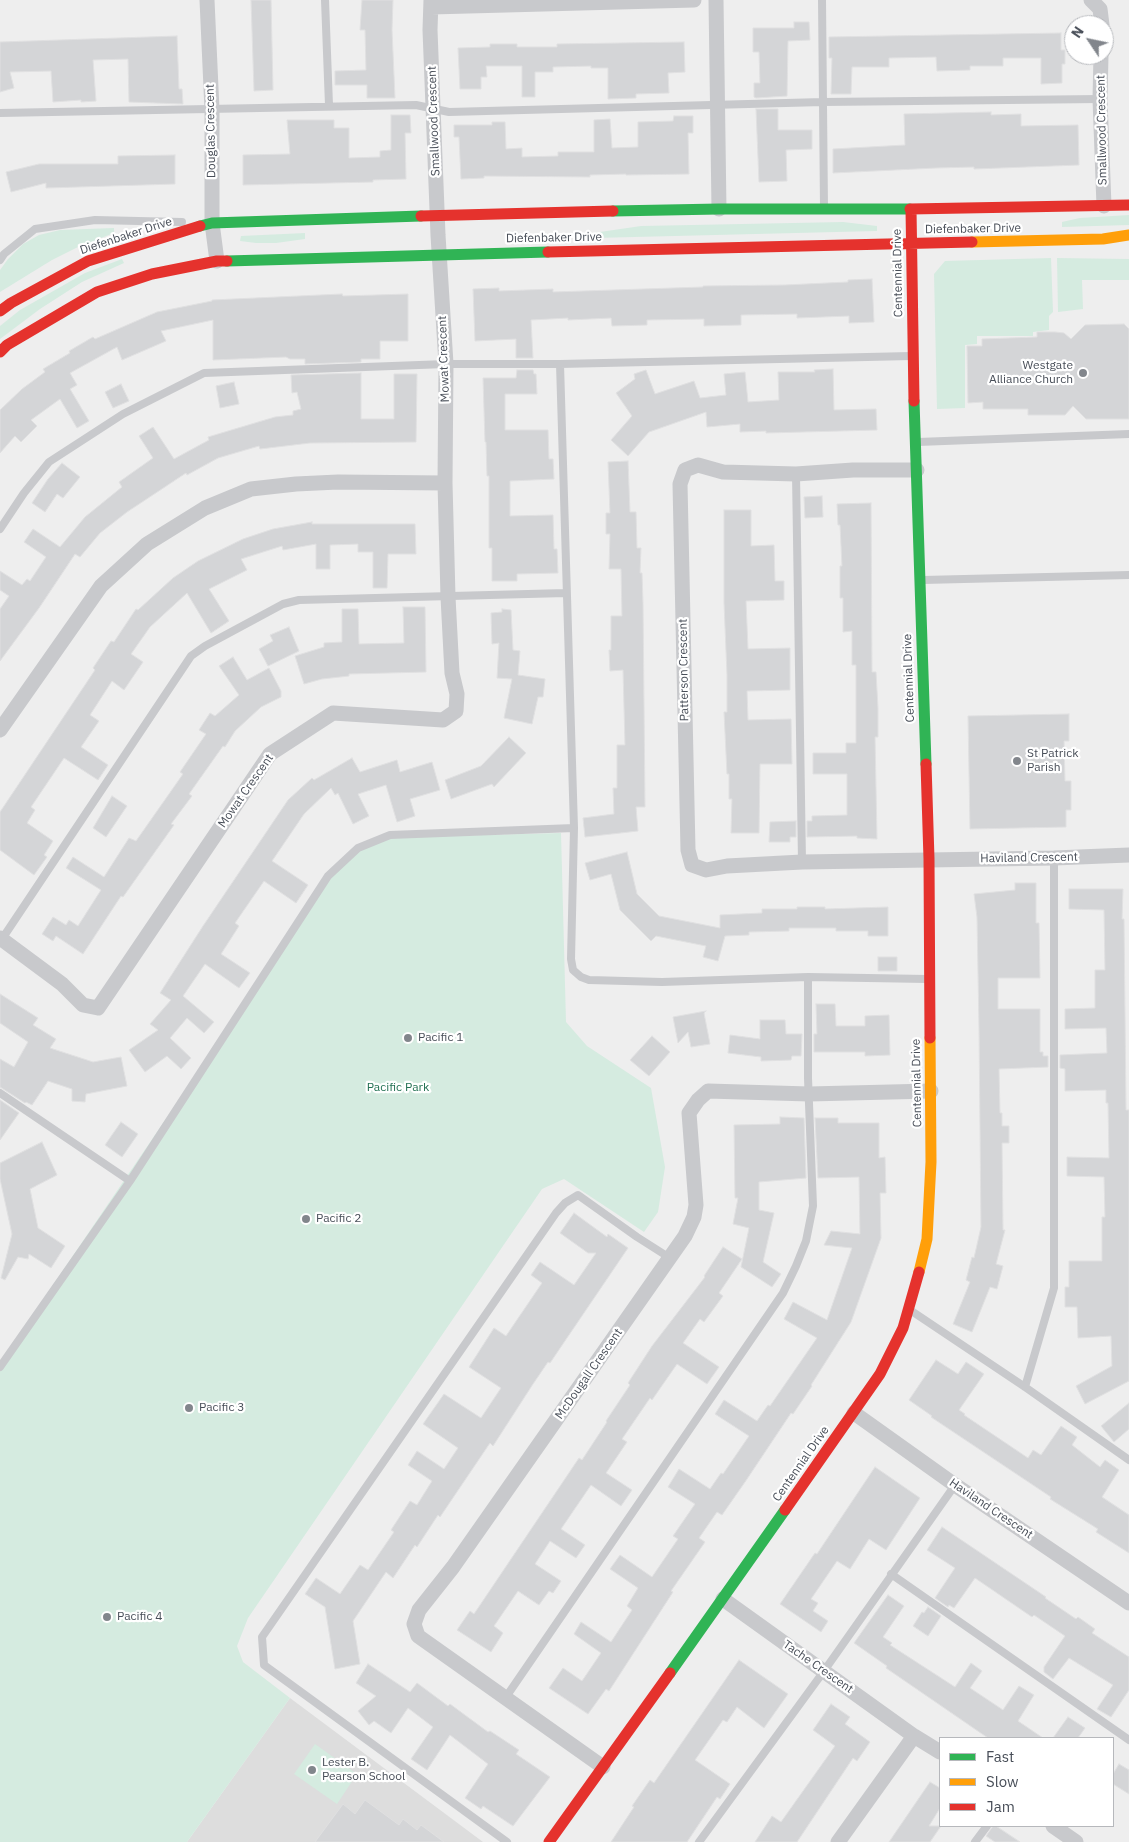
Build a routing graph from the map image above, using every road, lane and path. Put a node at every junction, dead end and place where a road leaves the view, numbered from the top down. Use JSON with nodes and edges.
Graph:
{"nodes":[{"id":1,"x":206,"y":0,"type":"edge"},
{"id":2,"x":325,"y":0,"type":"edge"},
{"id":3,"x":694,"y":0,"type":"edge"},
{"id":4,"x":716,"y":0,"type":"edge"},
{"id":5,"x":822,"y":0,"type":"edge"},
{"id":6,"x":1092,"y":0,"type":"edge"},
{"id":7,"x":431,"y":3,"type":"edge"},
{"id":8,"x":1101,"y":15,"type":"edge"},
{"id":9,"x":1101,"y":65,"type":"edge"},
{"id":10,"x":1100,"y":99,"type":"junction"},
{"id":11,"x":823,"y":102,"type":"junction"},
{"id":12,"x":329,"y":105,"type":"junction"},
{"id":13,"x":718,"y":106,"type":"junction"},
{"id":14,"x":433,"y":108,"type":"junction"},
{"id":15,"x":212,"y":110,"type":"junction"},
{"id":16,"x":0,"y":113,"type":"edge"},
{"id":17,"x":1129,"y":205,"type":"edge"},
{"id":18,"x":1104,"y":206,"type":"junction"},
{"id":19,"x":824,"y":208,"type":"junction"},
{"id":20,"x":719,"y":209,"type":"junction"},
{"id":21,"x":911,"y":209,"type":"junction"},
{"id":22,"x":438,"y":215,"type":"junction"},
{"id":23,"x":212,"y":223,"type":"junction"},
{"id":24,"x":438,"y":235,"type":"joint"},
{"id":25,"x":1129,"y":235,"type":"edge"},
{"id":26,"x":1103,"y":238,"type":"junction"},
{"id":27,"x":912,"y":244,"type":"junction"},
{"id":28,"x":1125,"y":247,"type":"dead end"},
{"id":29,"x":440,"y":254,"type":"junction"},
{"id":30,"x":0,"y":260,"type":"edge"},
{"id":31,"x":217,"y":261,"type":"junction"},
{"id":32,"x":0,"y":311,"type":"edge"},
{"id":33,"x":0,"y":352,"type":"edge"},
{"id":34,"x":913,"y":356,"type":"junction"},
{"id":35,"x":446,"y":364,"type":"junction"},
{"id":36,"x":560,"y":364,"type":"junction"},
{"id":37,"x":1129,"y":434,"type":"edge"},
{"id":38,"x":916,"y":442,"type":"junction"},
{"id":39,"x":917,"y":470,"type":"junction"},
{"id":40,"x":796,"y":474,"type":"junction"},
{"id":41,"x":445,"y":483,"type":"junction"},
{"id":42,"x":0,"y":528,"type":"edge"},
{"id":43,"x":1129,"y":575,"type":"edge"},
{"id":44,"x":920,"y":580,"type":"junction"},
{"id":45,"x":566,"y":593,"type":"junction"},
{"id":46,"x":448,"y":597,"type":"junction"},
{"id":47,"x":0,"y":730,"type":"edge"},
{"id":48,"x":574,"y":828,"type":"junction"},
{"id":49,"x":1129,"y":855,"type":"edge"},
{"id":50,"x":1054,"y":858,"type":"junction"},
{"id":51,"x":929,"y":859,"type":"junction"},
{"id":52,"x":802,"y":862,"type":"junction"},
{"id":53,"x":1,"y":938,"type":"edge"},
{"id":54,"x":808,"y":976,"type":"junction"},
{"id":55,"x":929,"y":979,"type":"junction"},
{"id":56,"x":931,"y":1090,"type":"junction"},
{"id":57,"x":0,"y":1093,"type":"edge"},
{"id":58,"x":809,"y":1094,"type":"junction"},
{"id":59,"x":130,"y":1180,"type":"junction"},
{"id":60,"x":670,"y":1258,"type":"junction"},
{"id":61,"x":908,"y":1309,"type":"junction"},
{"id":62,"x":0,"y":1367,"type":"edge"},
{"id":63,"x":1025,"y":1387,"type":"junction"},
{"id":64,"x":854,"y":1412,"type":"junction"},
{"id":65,"x":1129,"y":1460,"type":"edge"},
{"id":66,"x":955,"y":1485,"type":"junction"},
{"id":67,"x":891,"y":1574,"type":"junction"},
{"id":68,"x":722,"y":1599,"type":"junction"},
{"id":69,"x":1129,"y":1603,"type":"edge"},
{"id":70,"x":824,"y":1671,"type":"junction"},
{"id":71,"x":506,"y":1697,"type":"junction"},
{"id":72,"x":914,"y":1736,"type":"junction"},
{"id":73,"x":1129,"y":1740,"type":"edge"},
{"id":74,"x":939,"y":1751,"type":"edge"},
{"id":75,"x":603,"y":1767,"type":"junction"},
{"id":76,"x":986,"y":1827,"type":"edge"},
{"id":77,"x":1054,"y":1827,"type":"edge"},
{"id":78,"x":507,"y":1842,"type":"edge"},
{"id":79,"x":549,"y":1842,"type":"edge"},
{"id":80,"x":699,"y":1842,"type":"edge"},
{"id":81,"x":838,"y":1842,"type":"edge"},
{"id":82,"x":975,"y":1842,"type":"edge"},
{"id":83,"x":1076,"y":1842,"type":"edge"}],
"edges":[{"from":1,"to":15,"type":"street","name":"Douglas Crescent"},
{"from":2,"to":12,"type":"lane"},
{"from":3,"to":7,"type":"street","name":"Smallwood Crescent"},
{"from":4,"to":13,"type":"street"},
{"from":5,"to":11,"type":"lane"},
{"from":6,"to":8,"type":"street"},
{"from":7,"to":14,"type":"street","name":"Smallwood Crescent"},
{"from":9,"to":10,"type":"street","name":"Smallwood Crescent"},
{"from":10,"to":11,"type":"lane"},
{"from":10,"to":18,"type":"street","name":"Smallwood Crescent"},
{"from":11,"to":13,"type":"lane"},
{"from":11,"to":19,"type":"lane"},
{"from":12,"to":14,"type":"lane"},
{"from":12,"to":15,"type":"lane"},
{"from":13,"to":14,"type":"lane"},
{"from":13,"to":20,"type":"street"},
{"from":14,"to":22,"type":"street","name":"Smallwood Crescent"},
{"from":15,"to":16,"type":"lane"},
{"from":15,"to":23,"type":"street","name":"Douglas Crescent"},
{"from":17,"to":18,"type":"street","name":"Diefenbaker Drive"},
{"from":18,"to":21,"type":"street","name":"Diefenbaker Drive"},
{"from":19,"to":20,"type":"street","name":"Diefenbaker Drive"},
{"from":19,"to":21,"type":"street","name":"Diefenbaker Drive"},
{"from":20,"to":22,"type":"street","name":"Diefenbaker Drive"},
{"from":21,"to":27,"type":"street","name":"Centennial Drive"},
{"from":22,"to":23,"type":"street","name":"Diefenbaker Drive"},
{"from":22,"to":24,"type":"street","name":"Smallwood Crescent"},
{"from":23,"to":30,"type":"lane","name":"Diefenbaker Drive"},
{"from":23,"to":31,"type":"street","name":"Douglas Crescent"},
{"from":23,"to":32,"type":"street","name":"Diefenbaker Drive"},
{"from":24,"to":29,"type":"street","name":"Mowat Crescent"},
{"from":25,"to":26,"type":"street","name":"Diefenbaker Drive"},
{"from":26,"to":27,"type":"street","name":"Diefenbaker Drive"},
{"from":26,"to":28,"type":"street"},
{"from":27,"to":29,"type":"street","name":"Diefenbaker Drive"},
{"from":27,"to":34,"type":"street","name":"Centennial Drive"},
{"from":29,"to":31,"type":"street","name":"Diefenbaker Drive"},
{"from":29,"to":35,"type":"street","name":"Mowat Crescent"},
{"from":31,"to":33,"type":"street","name":"Diefenbaker Drive"},
{"from":34,"to":36,"type":"lane"},
{"from":34,"to":38,"type":"street","name":"Centennial Drive"},
{"from":35,"to":36,"type":"lane"},
{"from":35,"to":41,"type":"street","name":"Mowat Crescent"},
{"from":35,"to":42,"type":"lane"},
{"from":36,"to":45,"type":"lane"},
{"from":37,"to":38,"type":"lane"},
{"from":38,"to":39,"type":"street","name":"Centennial Drive"},
{"from":39,"to":40,"type":"street","name":"Patterson Crescent"},
{"from":39,"to":44,"type":"street","name":"Centennial Drive"},
{"from":40,"to":52,"type":"lane"},
{"from":40,"to":52,"type":"street","name":"Patterson Crescent"},
{"from":41,"to":46,"type":"street","name":"Mowat Crescent"},
{"from":41,"to":47,"type":"street"},
{"from":43,"to":44,"type":"lane"},
{"from":44,"to":51,"type":"street","name":"Centennial Drive"},
{"from":45,"to":46,"type":"lane"},
{"from":45,"to":48,"type":"lane"},
{"from":46,"to":53,"type":"lane"},
{"from":46,"to":53,"type":"street","name":"Mowat Crescent"},
{"from":48,"to":54,"type":"lane"},
{"from":48,"to":59,"type":"lane"},
{"from":49,"to":50,"type":"street","name":"Haviland Crescent"},
{"from":50,"to":51,"type":"street","name":"Haviland Crescent"},
{"from":50,"to":63,"type":"lane"},
{"from":51,"to":52,"type":"street","name":"Patterson Crescent"},
{"from":51,"to":55,"type":"street","name":"Centennial Drive"},
{"from":54,"to":55,"type":"lane"},
{"from":54,"to":58,"type":"lane"},
{"from":55,"to":56,"type":"street","name":"Centennial Drive"},
{"from":56,"to":58,"type":"street","name":"McDougall Crescent"},
{"from":56,"to":61,"type":"street","name":"Centennial Drive"},
{"from":57,"to":59,"type":"lane"},
{"from":58,"to":60,"type":"street","name":"McDougall Crescent"},
{"from":58,"to":71,"type":"lane"},
{"from":59,"to":62,"type":"lane"},
{"from":60,"to":71,"type":"street","name":"McDougall Crescent"},
{"from":60,"to":78,"type":"lane"},
{"from":61,"to":63,"type":"lane"},
{"from":61,"to":64,"type":"street","name":"Centennial Drive"},
{"from":63,"to":65,"type":"lane"},
{"from":64,"to":66,"type":"street","name":"Haviland Crescent"},
{"from":64,"to":68,"type":"street","name":"Centennial Drive"},
{"from":66,"to":67,"type":"lane"},
{"from":66,"to":69,"type":"street","name":"Haviland Crescent"},
{"from":67,"to":70,"type":"lane"},
{"from":67,"to":73,"type":"lane"},
{"from":68,"to":70,"type":"street","name":"Tache Crescent"},
{"from":68,"to":75,"type":"street","name":"Centennial Drive"},
{"from":70,"to":72,"type":"street","name":"Tache Crescent"},
{"from":70,"to":80,"type":"lane"},
{"from":71,"to":75,"type":"street","name":"McDougall Crescent"},
{"from":72,"to":74,"type":"street","name":"Tache Crescent"},
{"from":72,"to":81,"type":"street"},
{"from":75,"to":79,"type":"street","name":"Centennial Drive"},
{"from":76,"to":82,"type":"lane"},
{"from":77,"to":83,"type":"street"}]}
